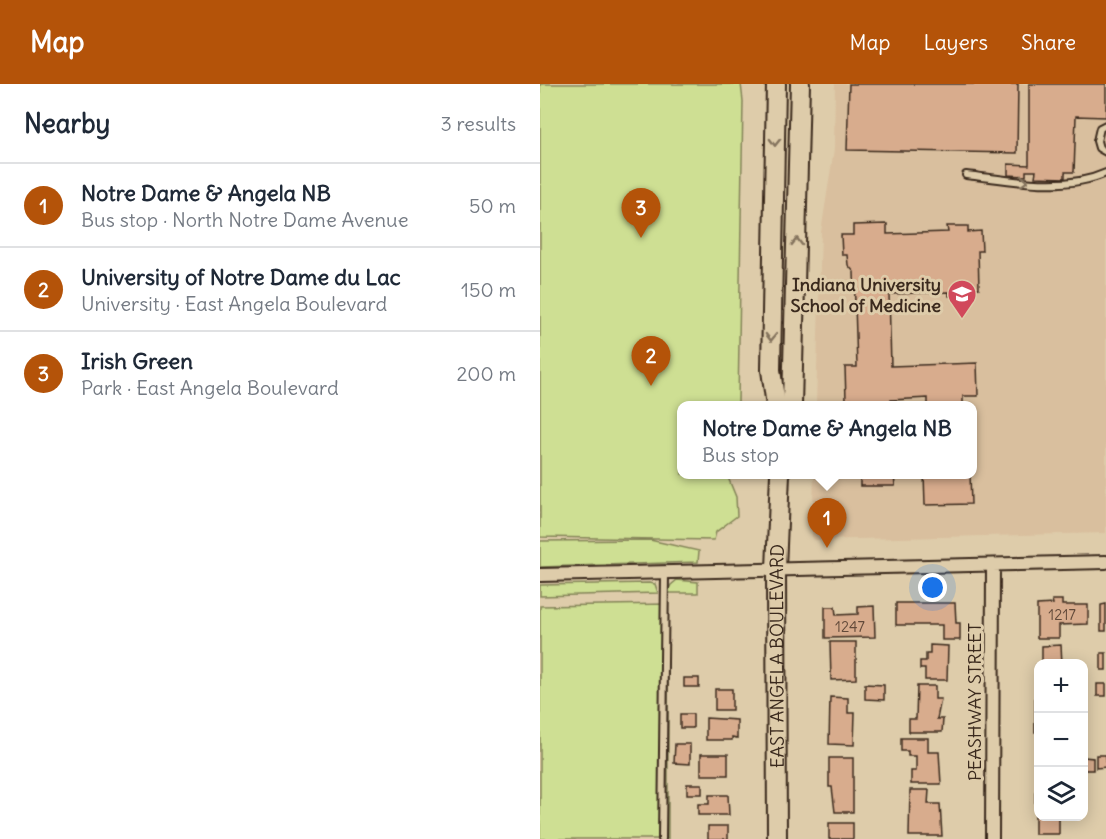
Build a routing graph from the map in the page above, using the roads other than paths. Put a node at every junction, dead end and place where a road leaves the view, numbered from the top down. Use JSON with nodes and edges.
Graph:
{"nodes":[{"id":1,"x":776,"y":84,"type":"edge"},
{"id":2,"x":800,"y":84,"type":"edge"},
{"id":3,"x":1106,"y":125,"type":"edge"},
{"id":4,"x":1106,"y":152,"type":"edge"},
{"id":5,"x":1106,"y":173,"type":"edge"},
{"id":6,"x":966,"y":175,"type":"dead end"},
{"id":7,"x":775,"y":401,"type":"edge"},
{"id":8,"x":792,"y":401,"type":"edge"},
{"id":9,"x":780,"y":479,"type":"edge"},
{"id":10,"x":1106,"y":562,"type":"edge"},
{"id":11,"x":993,"y":565,"type":"junction"},
{"id":12,"x":776,"y":569,"type":"junction"},
{"id":13,"x":665,"y":572,"type":"junction"},
{"id":14,"x":540,"y":575,"type":"edge"},
{"id":15,"x":662,"y":839,"type":"edge"},
{"id":16,"x":777,"y":839,"type":"edge"},
{"id":17,"x":992,"y":839,"type":"edge"}],
"edges":[{"from":1,"to":7,"type":"main road","one_way":true},
{"from":8,"to":2,"type":"main road","one_way":true},
{"from":3,"to":4,"type":"lane"},
{"from":6,"to":5,"type":"lane","one_way":true},
{"from":9,"to":12,"type":"main road","name":"EAST ANGELA BOULEVARD"},
{"from":10,"to":11,"type":"street"},
{"from":11,"to":12,"type":"street"},
{"from":11,"to":17,"type":"street","name":"PEASHWAY STREET"},
{"from":12,"to":13,"type":"street"},
{"from":12,"to":16,"type":"main road","name":"EAST ANGELA BOULEVARD"},
{"from":13,"to":14,"type":"street"},
{"from":13,"to":15,"type":"lane"}]}
